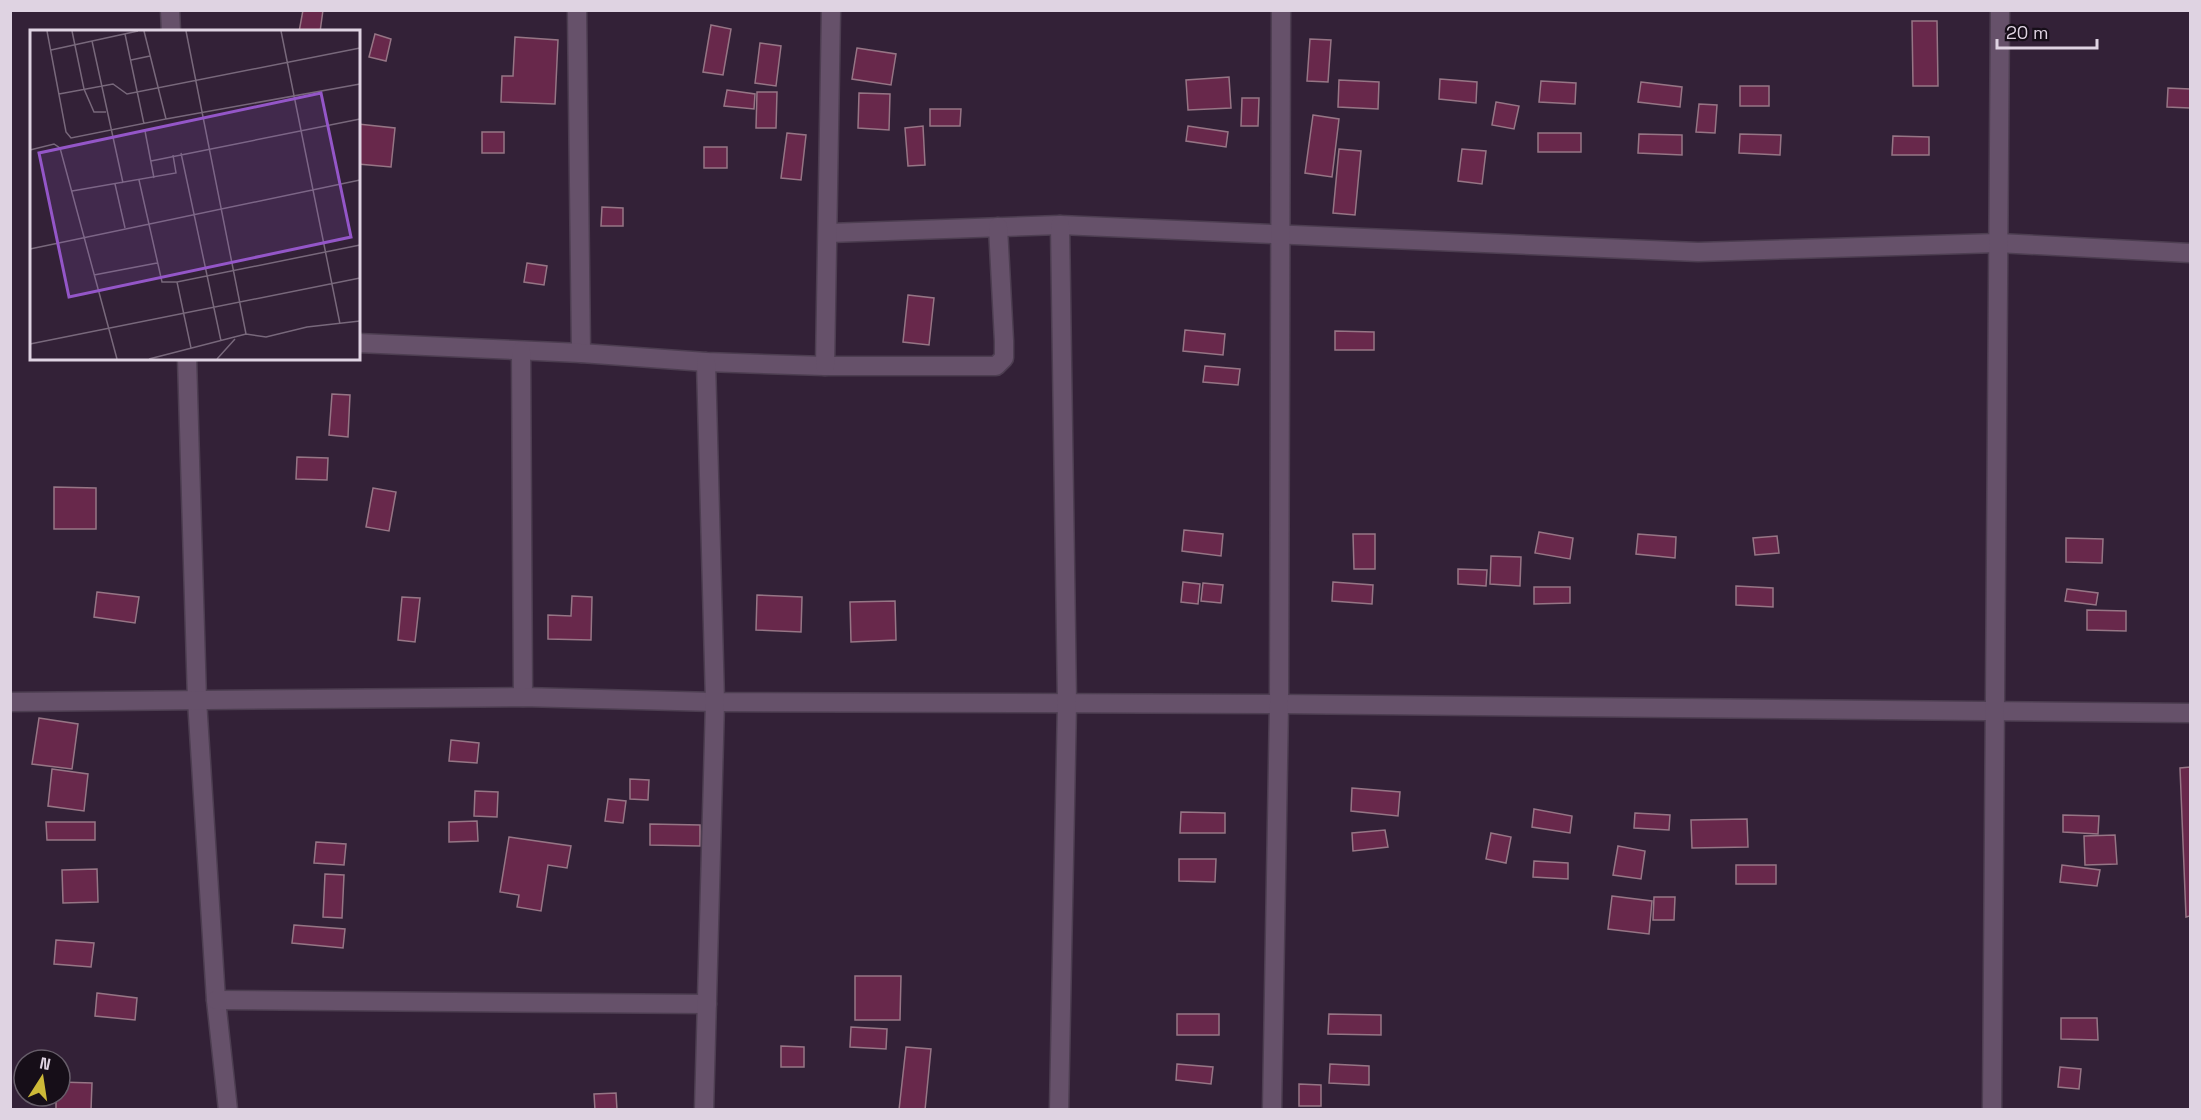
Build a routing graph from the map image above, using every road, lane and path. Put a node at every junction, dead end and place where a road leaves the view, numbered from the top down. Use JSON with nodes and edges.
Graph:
{"nodes":[{"id":1,"x":170,"y":10,"type":"edge"},
{"id":2,"x":577,"y":10,"type":"edge"},
{"id":3,"x":831,"y":10,"type":"edge"},
{"id":4,"x":1281,"y":10,"type":"edge"},
{"id":5,"x":2000,"y":10,"type":"edge"},
{"id":6,"x":171,"y":30,"type":"edge"},
{"id":7,"x":1060,"y":225,"type":"junction"},
{"id":8,"x":998,"y":227,"type":"junction"},
{"id":9,"x":829,"y":234,"type":"junction"},
{"id":10,"x":1280,"y":234,"type":"junction"},
{"id":11,"x":1998,"y":243,"type":"junction"},
{"id":12,"x":2190,"y":253,"type":"edge"},
{"id":13,"x":360,"y":344,"type":"edge"},
{"id":14,"x":521,"y":351,"type":"junction"},
{"id":15,"x":581,"y":353,"type":"junction"},
{"id":16,"x":187,"y":360,"type":"edge"},
{"id":17,"x":706,"y":362,"type":"junction"},
{"id":18,"x":825,"y":366,"type":"junction"},
{"id":19,"x":523,"y":697,"type":"junction"},
{"id":20,"x":197,"y":700,"type":"junction"},
{"id":21,"x":10,"y":702,"type":"edge"},
{"id":22,"x":715,"y":702,"type":"junction"},
{"id":23,"x":1067,"y":703,"type":"junction"},
{"id":24,"x":1279,"y":704,"type":"junction"},
{"id":25,"x":1995,"y":711,"type":"junction"},
{"id":26,"x":2190,"y":713,"type":"edge"},
{"id":27,"x":216,"y":1000,"type":"junction"},
{"id":28,"x":707,"y":1004,"type":"junction"},
{"id":29,"x":228,"y":1110,"type":"edge"},
{"id":30,"x":704,"y":1110,"type":"edge"},
{"id":31,"x":1059,"y":1110,"type":"edge"},
{"id":32,"x":1272,"y":1110,"type":"edge"},
{"id":33,"x":1992,"y":1110,"type":"edge"}],
"edges":[{"from":1,"to":6,"type":"street"},
{"from":2,"to":15,"type":"street"},
{"from":3,"to":9,"type":"street"},
{"from":4,"to":10,"type":"street"},
{"from":5,"to":11,"type":"street"},
{"from":7,"to":8,"type":"street"},
{"from":7,"to":10,"type":"street"},
{"from":7,"to":23,"type":"street"},
{"from":8,"to":9,"type":"street"},
{"from":8,"to":18,"type":"street"},
{"from":9,"to":18,"type":"street"},
{"from":10,"to":11,"type":"street"},
{"from":10,"to":24,"type":"street"},
{"from":11,"to":12,"type":"street"},
{"from":11,"to":25,"type":"street"},
{"from":13,"to":14,"type":"street"},
{"from":14,"to":15,"type":"street"},
{"from":14,"to":19,"type":"street"},
{"from":15,"to":17,"type":"street"},
{"from":16,"to":20,"type":"street"},
{"from":17,"to":18,"type":"street"},
{"from":17,"to":22,"type":"street"},
{"from":19,"to":20,"type":"street"},
{"from":19,"to":22,"type":"street"},
{"from":20,"to":21,"type":"street"},
{"from":20,"to":27,"type":"street"},
{"from":22,"to":23,"type":"street"},
{"from":22,"to":28,"type":"street"},
{"from":23,"to":24,"type":"street"},
{"from":23,"to":31,"type":"street"},
{"from":24,"to":25,"type":"street"},
{"from":24,"to":32,"type":"street"},
{"from":25,"to":26,"type":"street"},
{"from":25,"to":33,"type":"street"},
{"from":27,"to":28,"type":"street"},
{"from":27,"to":29,"type":"street"},
{"from":28,"to":30,"type":"street"}]}
